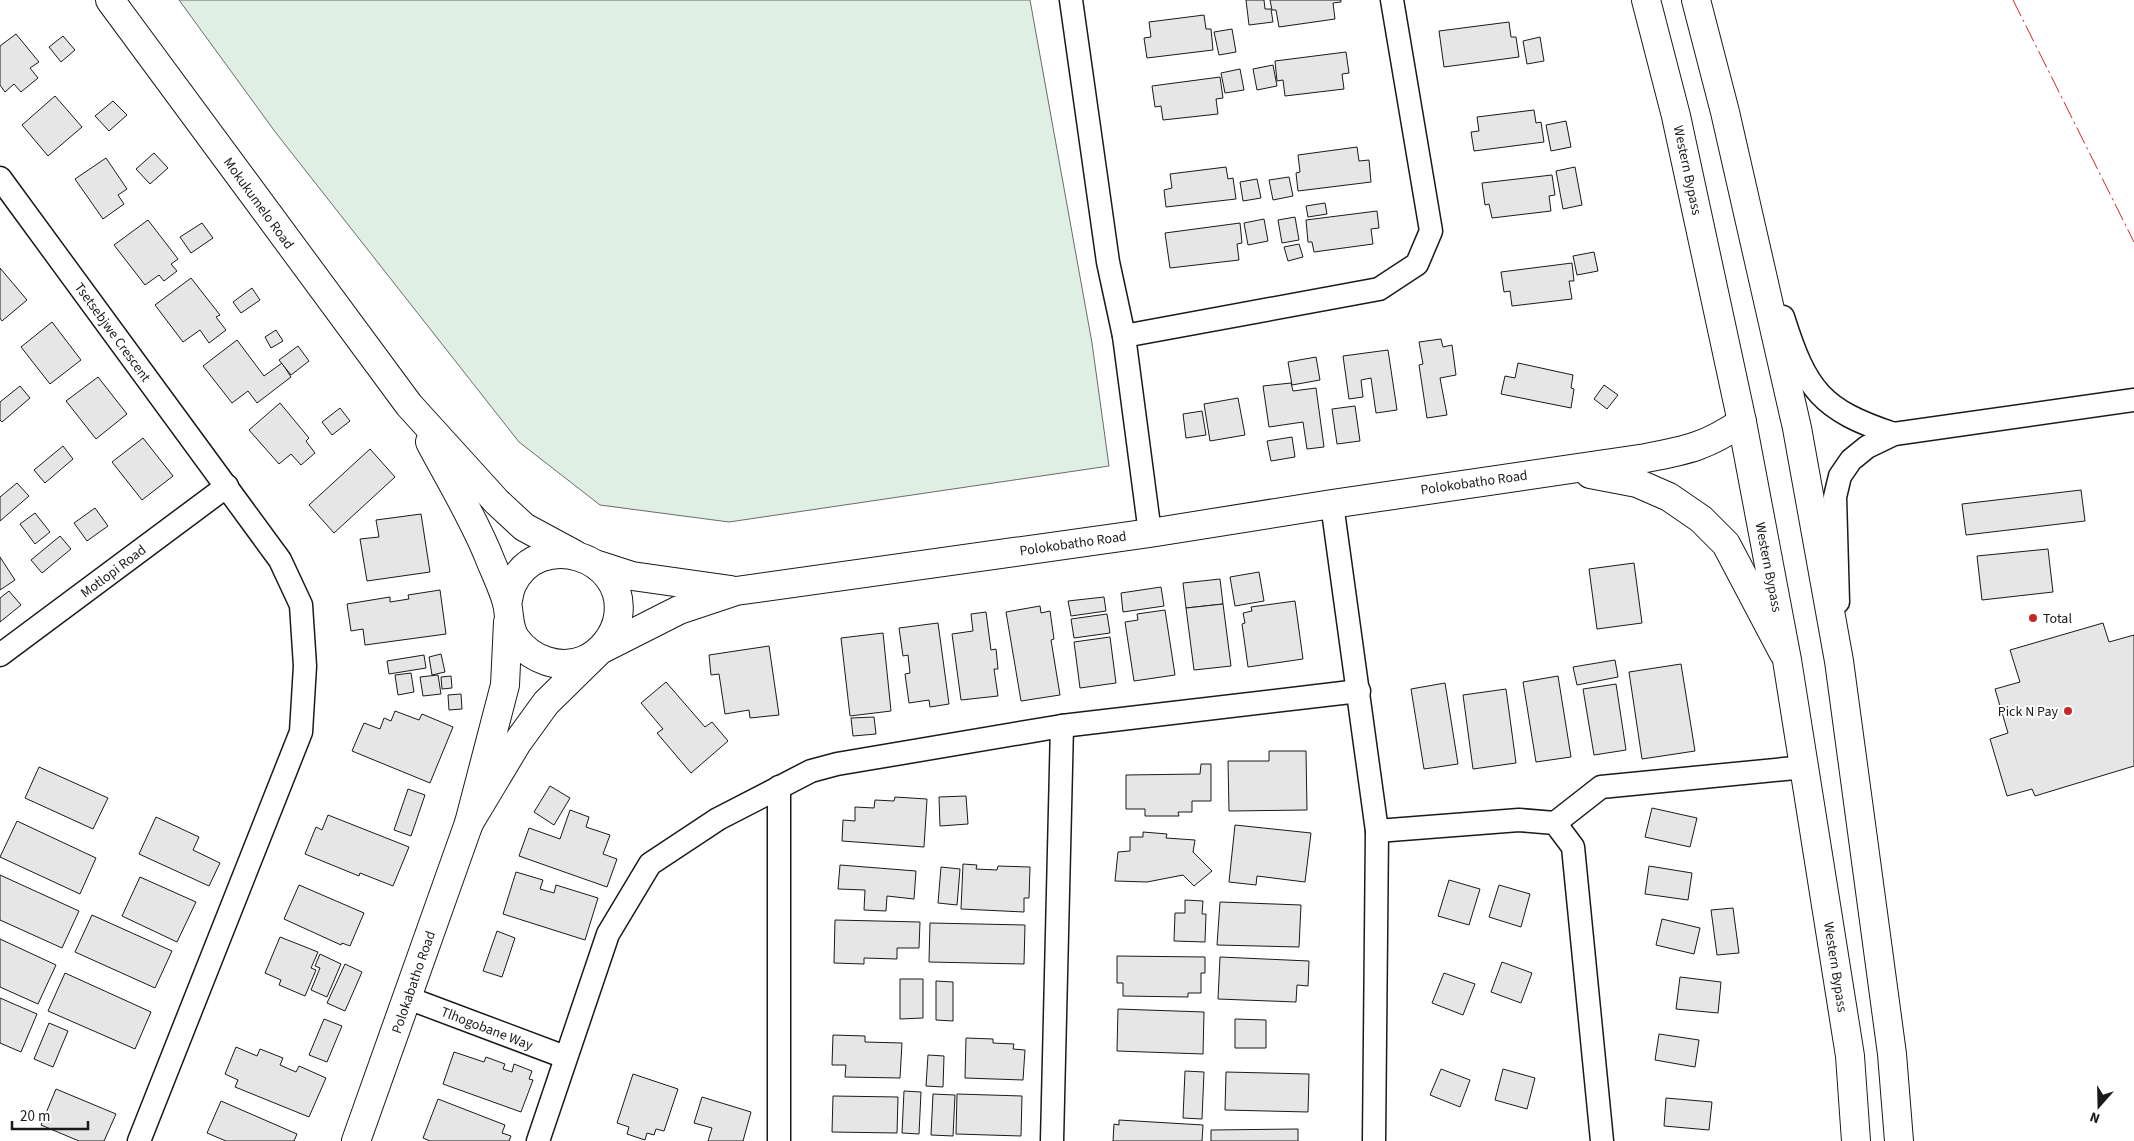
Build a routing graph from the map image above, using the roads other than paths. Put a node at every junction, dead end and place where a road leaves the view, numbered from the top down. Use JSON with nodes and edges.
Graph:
{"nodes":[{"id":1,"x":110,"y":0,"type":"edge"},
{"id":2,"x":1070,"y":0,"type":"edge"},
{"id":3,"x":1392,"y":0,"type":"edge"},
{"id":4,"x":1646,"y":0,"type":"edge"},
{"id":5,"x":1696,"y":0,"type":"edge"},
{"id":6,"x":1740,"y":176,"type":"junction"},
{"id":7,"x":0,"y":178,"type":"edge"},
{"id":8,"x":1124,"y":336,"type":"junction"},
{"id":9,"x":2134,"y":400,"type":"edge"},
{"id":10,"x":409,"y":405,"type":"junction"},
{"id":11,"x":1742,"y":422,"type":"junction"},
{"id":12,"x":1894,"y":434,"type":"junction"},
{"id":13,"x":1557,"y":470,"type":"junction"},
{"id":14,"x":227,"y":486,"type":"junction"},
{"id":15,"x":1332,"y":504,"type":"junction"},
{"id":16,"x":1150,"y":533,"type":"junction"},
{"id":17,"x":586,"y":559,"type":"junction"},
{"id":18,"x":736,"y":591,"type":"junction"},
{"id":19,"x":508,"y":613,"type":"junction"},
{"id":20,"x":600,"y":650,"type":"junction"},
{"id":21,"x":0,"y":655,"type":"edge"},
{"id":22,"x":1787,"y":660,"type":"junction"},
{"id":23,"x":1839,"y":661,"type":"junction"},
{"id":24,"x":1359,"y":691,"type":"junction"},
{"id":25,"x":1062,"y":726,"type":"junction"},
{"id":26,"x":1805,"y":767,"type":"junction"},
{"id":27,"x":780,"y":787,"type":"junction"},
{"id":28,"x":469,"y":823,"type":"junction"},
{"id":29,"x":1555,"y":823,"type":"junction"},
{"id":30,"x":1377,"y":831,"type":"junction"},
{"id":31,"x":408,"y":998,"type":"junction"},
{"id":32,"x":565,"y":1058,"type":"junction"},
{"id":33,"x":139,"y":1141,"type":"edge"},
{"id":34,"x":356,"y":1141,"type":"edge"},
{"id":35,"x":538,"y":1141,"type":"edge"},
{"id":36,"x":779,"y":1141,"type":"edge"},
{"id":37,"x":1052,"y":1141,"type":"edge"},
{"id":38,"x":1374,"y":1141,"type":"edge"},
{"id":39,"x":1602,"y":1141,"type":"edge"},
{"id":40,"x":1856,"y":1141,"type":"edge"},
{"id":41,"x":1899,"y":1141,"type":"edge"}],
"edges":[{"from":1,"to":10,"type":"main road","name":"Mokukumelo Road"},
{"from":2,"to":8,"type":"street"},
{"from":3,"to":8,"type":"street"},
{"from":4,"to":11,"type":"main road","name":"Western Bypass"},
{"from":5,"to":6,"type":"main road"},
{"from":6,"to":12,"type":"street"},
{"from":6,"to":23,"type":"main road"},
{"from":7,"to":14,"type":"street","name":"Tsetsebjwe Crescent"},
{"from":8,"to":16,"type":"street"},
{"from":9,"to":12,"type":"street"},
{"from":10,"to":17,"type":"main road"},
{"from":10,"to":19,"type":"main road"},
{"from":11,"to":13,"type":"main road","name":"Polokobatho Road"},
{"from":11,"to":22,"type":"main road","name":"Western Bypass"},
{"from":12,"to":23,"type":"street"},
{"from":13,"to":15,"type":"main road","name":"Polokobatho Road"},
{"from":13,"to":22,"type":"main road"},
{"from":14,"to":21,"type":"street","name":"Motlopi Road"},
{"from":14,"to":33,"type":"street","name":"Tsetsebjwe Crescent"},
{"from":15,"to":16,"type":"main road","name":"Polokobatho Road"},
{"from":15,"to":24,"type":"street"},
{"from":16,"to":18,"type":"main road","name":"Polokobatho Road"},
{"from":17,"to":18,"type":"main road"},
{"from":17,"to":19,"type":"main road"},
{"from":17,"to":20,"type":"main road"},
{"from":18,"to":20,"type":"main road","name":"Polokobatho Road"},
{"from":19,"to":20,"type":"main road"},
{"from":19,"to":28,"type":"main road"},
{"from":20,"to":28,"type":"main road"},
{"from":22,"to":26,"type":"main road","name":"Western Bypass"},
{"from":23,"to":41,"type":"main road"},
{"from":24,"to":25,"type":"street"},
{"from":24,"to":30,"type":"street"},
{"from":25,"to":27,"type":"street"},
{"from":25,"to":37,"type":"street"},
{"from":26,"to":29,"type":"street"},
{"from":26,"to":40,"type":"main road","name":"Western Bypass"},
{"from":27,"to":32,"type":"street"},
{"from":27,"to":36,"type":"street"},
{"from":28,"to":31,"type":"main road","name":"Polokabatho Road"},
{"from":29,"to":30,"type":"street"},
{"from":29,"to":39,"type":"street"},
{"from":30,"to":38,"type":"street"},
{"from":31,"to":32,"type":"street","name":"Tlhogobane Way"},
{"from":31,"to":34,"type":"main road","name":"Polokabatho Road"},
{"from":32,"to":35,"type":"street"}]}
